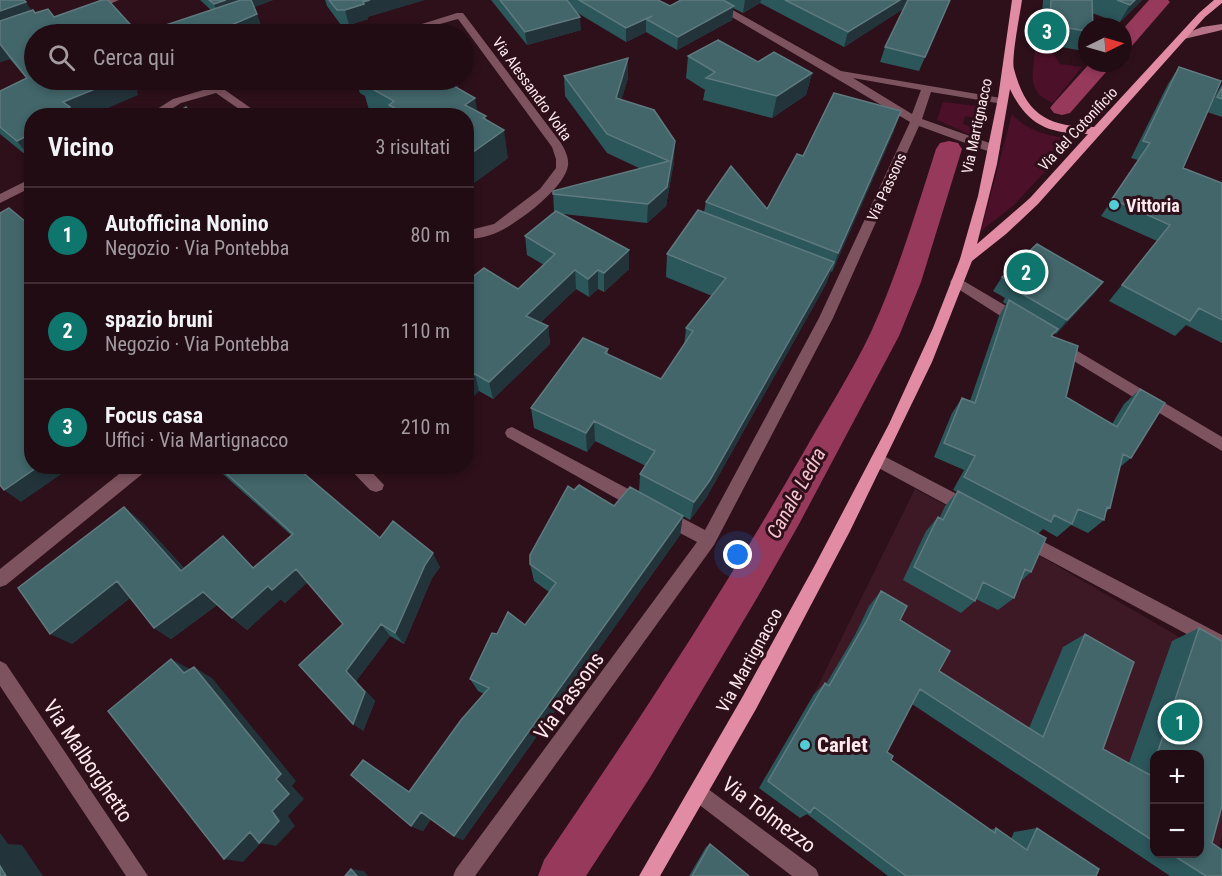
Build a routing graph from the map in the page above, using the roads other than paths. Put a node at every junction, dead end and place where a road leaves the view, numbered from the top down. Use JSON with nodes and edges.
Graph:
{"nodes":[{"id":1,"x":114,"y":0,"type":"edge"},
{"id":2,"x":708,"y":0,"type":"edge"},
{"id":3,"x":1017,"y":0,"type":"edge"},
{"id":4,"x":1220,"y":0,"type":"edge"},
{"id":5,"x":83,"y":11,"type":"edge"},
{"id":6,"x":429,"y":24,"type":"edge"},
{"id":7,"x":467,"y":24,"type":"edge"},
{"id":8,"x":1222,"y":27,"type":"edge"},
{"id":9,"x":474,"y":34,"type":"edge"},
{"id":10,"x":1184,"y":36,"type":"junction"},
{"id":11,"x":1009,"y":66,"type":"junction"},
{"id":12,"x":836,"y":72,"type":"junction"},
{"id":13,"x":927,"y":88,"type":"junction"},
{"id":14,"x":214,"y":90,"type":"edge"},
{"id":15,"x":218,"y":90,"type":"edge"},
{"id":16,"x":1003,"y":101,"type":"junction"},
{"id":17,"x":165,"y":108,"type":"edge"},
{"id":18,"x":245,"y":108,"type":"edge"},
{"id":19,"x":916,"y":121,"type":"junction"},
{"id":20,"x":1098,"y":131,"type":"junction"},
{"id":21,"x":994,"y":149,"type":"junction"},
{"id":22,"x":24,"y":186,"type":"edge"},
{"id":23,"x":0,"y":199,"type":"edge"},
{"id":24,"x":474,"y":234,"type":"edge"},
{"id":25,"x":966,"y":259,"type":"junction"},
{"id":26,"x":957,"y":282,"type":"junction"},
{"id":27,"x":1028,"y":326,"type":"edge"},
{"id":28,"x":1049,"y":338,"type":"edge"},
{"id":29,"x":512,"y":433,"type":"dead end"},
{"id":30,"x":1222,"y":445,"type":"edge"},
{"id":31,"x":878,"y":460,"type":"junction"},
{"id":32,"x":131,"y":474,"type":"edge"},
{"id":33,"x":363,"y":474,"type":"edge"},
{"id":34,"x":376,"y":485,"type":"dead end"},
{"id":35,"x":982,"y":516,"type":"edge"},
{"id":36,"x":1013,"y":532,"type":"edge"},
{"id":37,"x":708,"y":540,"type":"junction"},
{"id":38,"x":0,"y":579,"type":"edge"},
{"id":39,"x":1222,"y":644,"type":"edge"},
{"id":40,"x":0,"y":670,"type":"edge"},
{"id":41,"x":700,"y":793,"type":"junction"},
{"id":42,"x":138,"y":876,"type":"edge"},
{"id":43,"x":463,"y":876,"type":"edge"},
{"id":44,"x":650,"y":876,"type":"edge"},
{"id":45,"x":809,"y":876,"type":"edge"}],
"edges":[{"from":1,"to":5,"type":"street"},
{"from":2,"to":12,"type":"street"},
{"from":3,"to":11,"type":"main road","name":"Via Martignacco"},
{"from":4,"to":10,"type":"main road","name":"Via del Cotonificio"},
{"from":6,"to":7,"type":"street","name":"Via Alessandro Volta"},
{"from":8,"to":10,"type":"main road"},
{"from":9,"to":24,"type":"street","name":"Via Alessandro Volta"},
{"from":10,"to":20,"type":"main road","name":"Via del Cotonificio"},
{"from":11,"to":16,"type":"main road","name":"Via Martignacco"},
{"from":11,"to":20,"type":"main road"},
{"from":12,"to":13,"type":"street"},
{"from":12,"to":19,"type":"street"},
{"from":13,"to":16,"type":"street"},
{"from":13,"to":19,"type":"street","name":"Via Passons"},
{"from":14,"to":17,"type":"street"},
{"from":15,"to":18,"type":"street"},
{"from":16,"to":21,"type":"main road","name":"Via Martignacco"},
{"from":19,"to":21,"type":"street"},
{"from":19,"to":37,"type":"street","name":"Via Passons"},
{"from":20,"to":25,"type":"main road","name":"Via del Cotonificio"},
{"from":21,"to":25,"type":"main road","name":"Via Martignacco"},
{"from":22,"to":23,"type":"street"},
{"from":25,"to":26,"type":"main road","name":"Via Martignacco"},
{"from":26,"to":27,"type":"street"},
{"from":26,"to":31,"type":"main road","name":"Via Martignacco"},
{"from":28,"to":30,"type":"street"},
{"from":29,"to":37,"type":"street"},
{"from":31,"to":35,"type":"street"},
{"from":31,"to":41,"type":"main road","name":"Via Martignacco"},
{"from":32,"to":38,"type":"street"},
{"from":33,"to":34,"type":"street"},
{"from":36,"to":39,"type":"street"},
{"from":37,"to":43,"type":"street","name":"Via Passons"},
{"from":40,"to":42,"type":"street","name":"Via Malborghetto"},
{"from":41,"to":44,"type":"main road","name":"Via Martignacco"},
{"from":41,"to":45,"type":"street","name":"Via Tolmezzo"}]}
